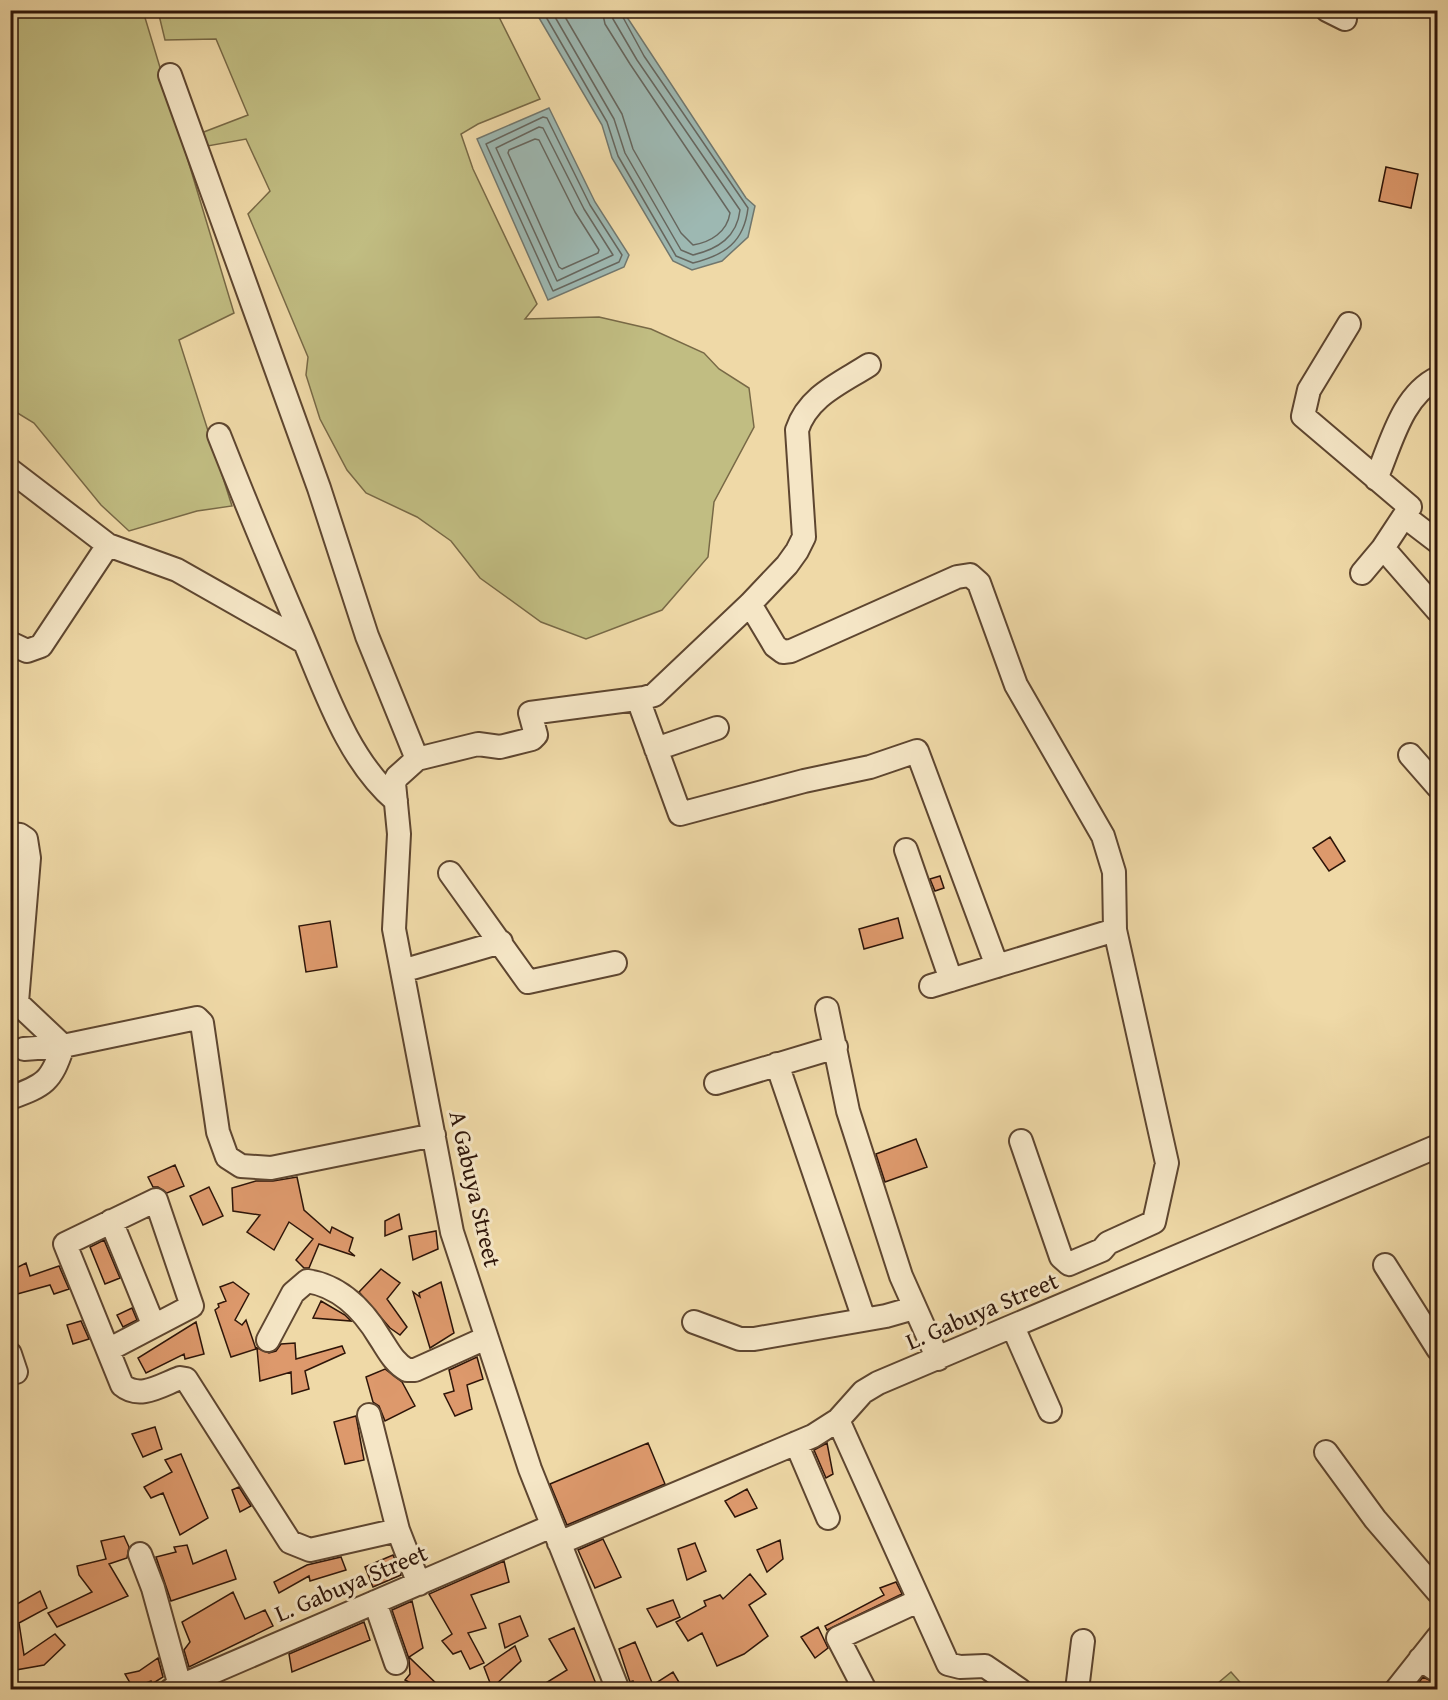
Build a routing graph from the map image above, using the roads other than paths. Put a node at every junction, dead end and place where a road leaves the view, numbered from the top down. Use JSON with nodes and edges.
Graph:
{"nodes":[{"id":1,"x":170,"y":75,"type":"dead end"},
{"id":2,"x":1349,"y":324,"type":"dead end"},
{"id":3,"x":869,"y":365,"type":"dead end"},
{"id":4,"x":1437,"y":378,"type":"edge"},
{"id":5,"x":219,"y":435,"type":"dead end"},
{"id":6,"x":10,"y":470,"type":"edge"},
{"id":7,"x":1376,"y":479,"type":"junction"},
{"id":8,"x":1404,"y":516,"type":"junction"},
{"id":9,"x":1437,"y":542,"type":"edge"},
{"id":10,"x":108,"y":545,"type":"junction"},
{"id":11,"x":1383,"y":548,"type":"junction"},
{"id":12,"x":1362,"y":573,"type":"dead end"},
{"id":13,"x":750,"y":604,"type":"junction"},
{"id":14,"x":1437,"y":611,"type":"edge"},
{"id":15,"x":304,"y":642,"type":"junction"},
{"id":16,"x":10,"y":643,"type":"edge"},
{"id":17,"x":638,"y":699,"type":"junction"},
{"id":18,"x":717,"y":728,"type":"dead end"},
{"id":19,"x":656,"y":749,"type":"junction"},
{"id":20,"x":1410,"y":755,"type":"dead end"},
{"id":21,"x":417,"y":759,"type":"junction"},
{"id":22,"x":1437,"y":787,"type":"edge"},
{"id":23,"x":396,"y":801,"type":"junction"},
{"id":24,"x":10,"y":834,"type":"edge"},
{"id":25,"x":906,"y":850,"type":"dead end"},
{"id":26,"x":450,"y":873,"type":"dead end"},
{"id":27,"x":1115,"y":930,"type":"junction"},
{"id":28,"x":501,"y":942,"type":"junction"},
{"id":29,"x":615,"y":963,"type":"dead end"},
{"id":30,"x":997,"y":966,"type":"junction"},
{"id":31,"x":402,"y":971,"type":"junction"},
{"id":32,"x":14,"y":999,"type":"edge"},
{"id":33,"x":828,"y":1010,"type":"dead end"},
{"id":34,"x":63,"y":1046,"type":"junction"},
{"id":35,"x":836,"y":1047,"type":"junction"},
{"id":36,"x":24,"y":1049,"type":"dead end"},
{"id":37,"x":777,"y":1064,"type":"junction"},
{"id":38,"x":716,"y":1083,"type":"dead end"},
{"id":39,"x":10,"y":1098,"type":"edge"},
{"id":40,"x":434,"y":1135,"type":"junction"},
{"id":41,"x":1021,"y":1141,"type":"dead end"},
{"id":42,"x":1437,"y":1146,"type":"edge"},
{"id":43,"x":111,"y":1221,"type":"junction"},
{"id":44,"x":1102,"y":1250,"type":"junction"},
{"id":45,"x":1385,"y":1264,"type":"dead end"},
{"id":46,"x":1118,"y":1283,"type":"junction"},
{"id":47,"x":914,"y":1308,"type":"junction"},
{"id":48,"x":864,"y":1320,"type":"junction"},
{"id":49,"x":694,"y":1322,"type":"dead end"},
{"id":50,"x":153,"y":1324,"type":"junction"},
{"id":51,"x":1013,"y":1327,"type":"junction"},
{"id":52,"x":486,"y":1338,"type":"junction"},
{"id":53,"x":268,"y":1340,"type":"dead end"},
{"id":54,"x":1437,"y":1349,"type":"edge"},
{"id":55,"x":108,"y":1350,"type":"junction"},
{"id":56,"x":938,"y":1359,"type":"junction"},
{"id":57,"x":1050,"y":1412,"type":"dead end"},
{"id":58,"x":369,"y":1415,"type":"dead end"},
{"id":59,"x":837,"y":1420,"type":"junction"},
{"id":60,"x":796,"y":1443,"type":"junction"},
{"id":61,"x":1326,"y":1452,"type":"dead end"},
{"id":62,"x":828,"y":1518,"type":"dead end"},
{"id":63,"x":398,"y":1530,"type":"junction"},
{"id":64,"x":555,"y":1534,"type":"junction"},
{"id":65,"x":140,"y":1554,"type":"dead end"},
{"id":66,"x":419,"y":1584,"type":"junction"},
{"id":67,"x":1437,"y":1592,"type":"edge"},
{"id":68,"x":918,"y":1601,"type":"junction"},
{"id":69,"x":375,"y":1602,"type":"junction"},
{"id":70,"x":1437,"y":1637,"type":"edge"},
{"id":71,"x":1083,"y":1641,"type":"dead end"},
{"id":72,"x":396,"y":1663,"type":"dead end"},
{"id":73,"x":1429,"y":1665,"type":"edge"},
{"id":74,"x":182,"y":1687,"type":"edge"},
{"id":75,"x":618,"y":1689,"type":"edge"},
{"id":76,"x":865,"y":1689,"type":"edge"},
{"id":77,"x":1020,"y":1689,"type":"edge"},
{"id":78,"x":1077,"y":1689,"type":"edge"},
{"id":79,"x":1396,"y":1689,"type":"edge"}],
"edges":[{"from":1,"to":21,"type":"street"},
{"from":2,"to":7,"type":"street"},
{"from":3,"to":13,"type":"street"},
{"from":4,"to":7,"type":"street"},
{"from":5,"to":15,"type":"street"},
{"from":6,"to":10,"type":"street"},
{"from":7,"to":8,"type":"street"},
{"from":8,"to":9,"type":"street"},
{"from":8,"to":11,"type":"street"},
{"from":10,"to":15,"type":"street"},
{"from":10,"to":16,"type":"street"},
{"from":11,"to":12,"type":"street"},
{"from":11,"to":14,"type":"street"},
{"from":13,"to":17,"type":"street"},
{"from":13,"to":27,"type":"street"},
{"from":15,"to":23,"type":"street"},
{"from":17,"to":19,"type":"street"},
{"from":17,"to":21,"type":"street"},
{"from":18,"to":19,"type":"street"},
{"from":19,"to":30,"type":"street"},
{"from":20,"to":22,"type":"street"},
{"from":21,"to":23,"type":"street","name":"A Gabuya Street"},
{"from":23,"to":31,"type":"street","name":"A Gabuya Street"},
{"from":24,"to":32,"type":"street"},
{"from":25,"to":30,"type":"street"},
{"from":26,"to":28,"type":"street"},
{"from":27,"to":30,"type":"street"},
{"from":27,"to":44,"type":"street"},
{"from":28,"to":29,"type":"street"},
{"from":28,"to":31,"type":"street"},
{"from":31,"to":40,"type":"street","name":"A Gabuya Street"},
{"from":32,"to":34,"type":"street"},
{"from":33,"to":35,"type":"street"},
{"from":34,"to":36,"type":"street"},
{"from":34,"to":39,"type":"street"},
{"from":34,"to":40,"type":"street"},
{"from":35,"to":37,"type":"street"},
{"from":35,"to":47,"type":"street"},
{"from":37,"to":38,"type":"street"},
{"from":37,"to":48,"type":"street"},
{"from":40,"to":52,"type":"street","name":"A Gabuya Street"},
{"from":41,"to":44,"type":"street"},
{"from":42,"to":46,"type":"street","name":"L. Gabuya Street"},
{"from":43,"to":50,"type":"street"},
{"from":43,"to":50,"type":"street"},
{"from":43,"to":55,"type":"street"},
{"from":44,"to":46,"type":"street"},
{"from":45,"to":54,"type":"street"},
{"from":46,"to":51,"type":"street","name":"L. Gabuya Street"},
{"from":47,"to":48,"type":"street"},
{"from":47,"to":56,"type":"street"},
{"from":48,"to":49,"type":"street"},
{"from":50,"to":55,"type":"street"},
{"from":51,"to":56,"type":"street","name":"L. Gabuya Street"},
{"from":51,"to":57,"type":"street"},
{"from":52,"to":53,"type":"street"},
{"from":52,"to":64,"type":"street","name":"A Gabuya Street"},
{"from":55,"to":63,"type":"street"},
{"from":56,"to":59,"type":"street","name":"L. Gabuya Street"},
{"from":58,"to":63,"type":"street"},
{"from":59,"to":60,"type":"street","name":"L. Gabuya Street"},
{"from":59,"to":68,"type":"street"},
{"from":60,"to":62,"type":"street"},
{"from":60,"to":64,"type":"street","name":"L. Gabuya Street"},
{"from":61,"to":67,"type":"street"},
{"from":63,"to":66,"type":"street"},
{"from":64,"to":66,"type":"street","name":"L. Gabuya Street"},
{"from":64,"to":75,"type":"street","name":"A Gabuya Street"},
{"from":65,"to":74,"type":"street"},
{"from":66,"to":69,"type":"street","name":"L. Gabuya Street"},
{"from":68,"to":76,"type":"street"},
{"from":68,"to":77,"type":"street"},
{"from":69,"to":72,"type":"street"},
{"from":69,"to":74,"type":"street","name":"L. Gabuya Street"},
{"from":70,"to":73,"type":"street"},
{"from":71,"to":78,"type":"street"},
{"from":73,"to":79,"type":"street"}]}
